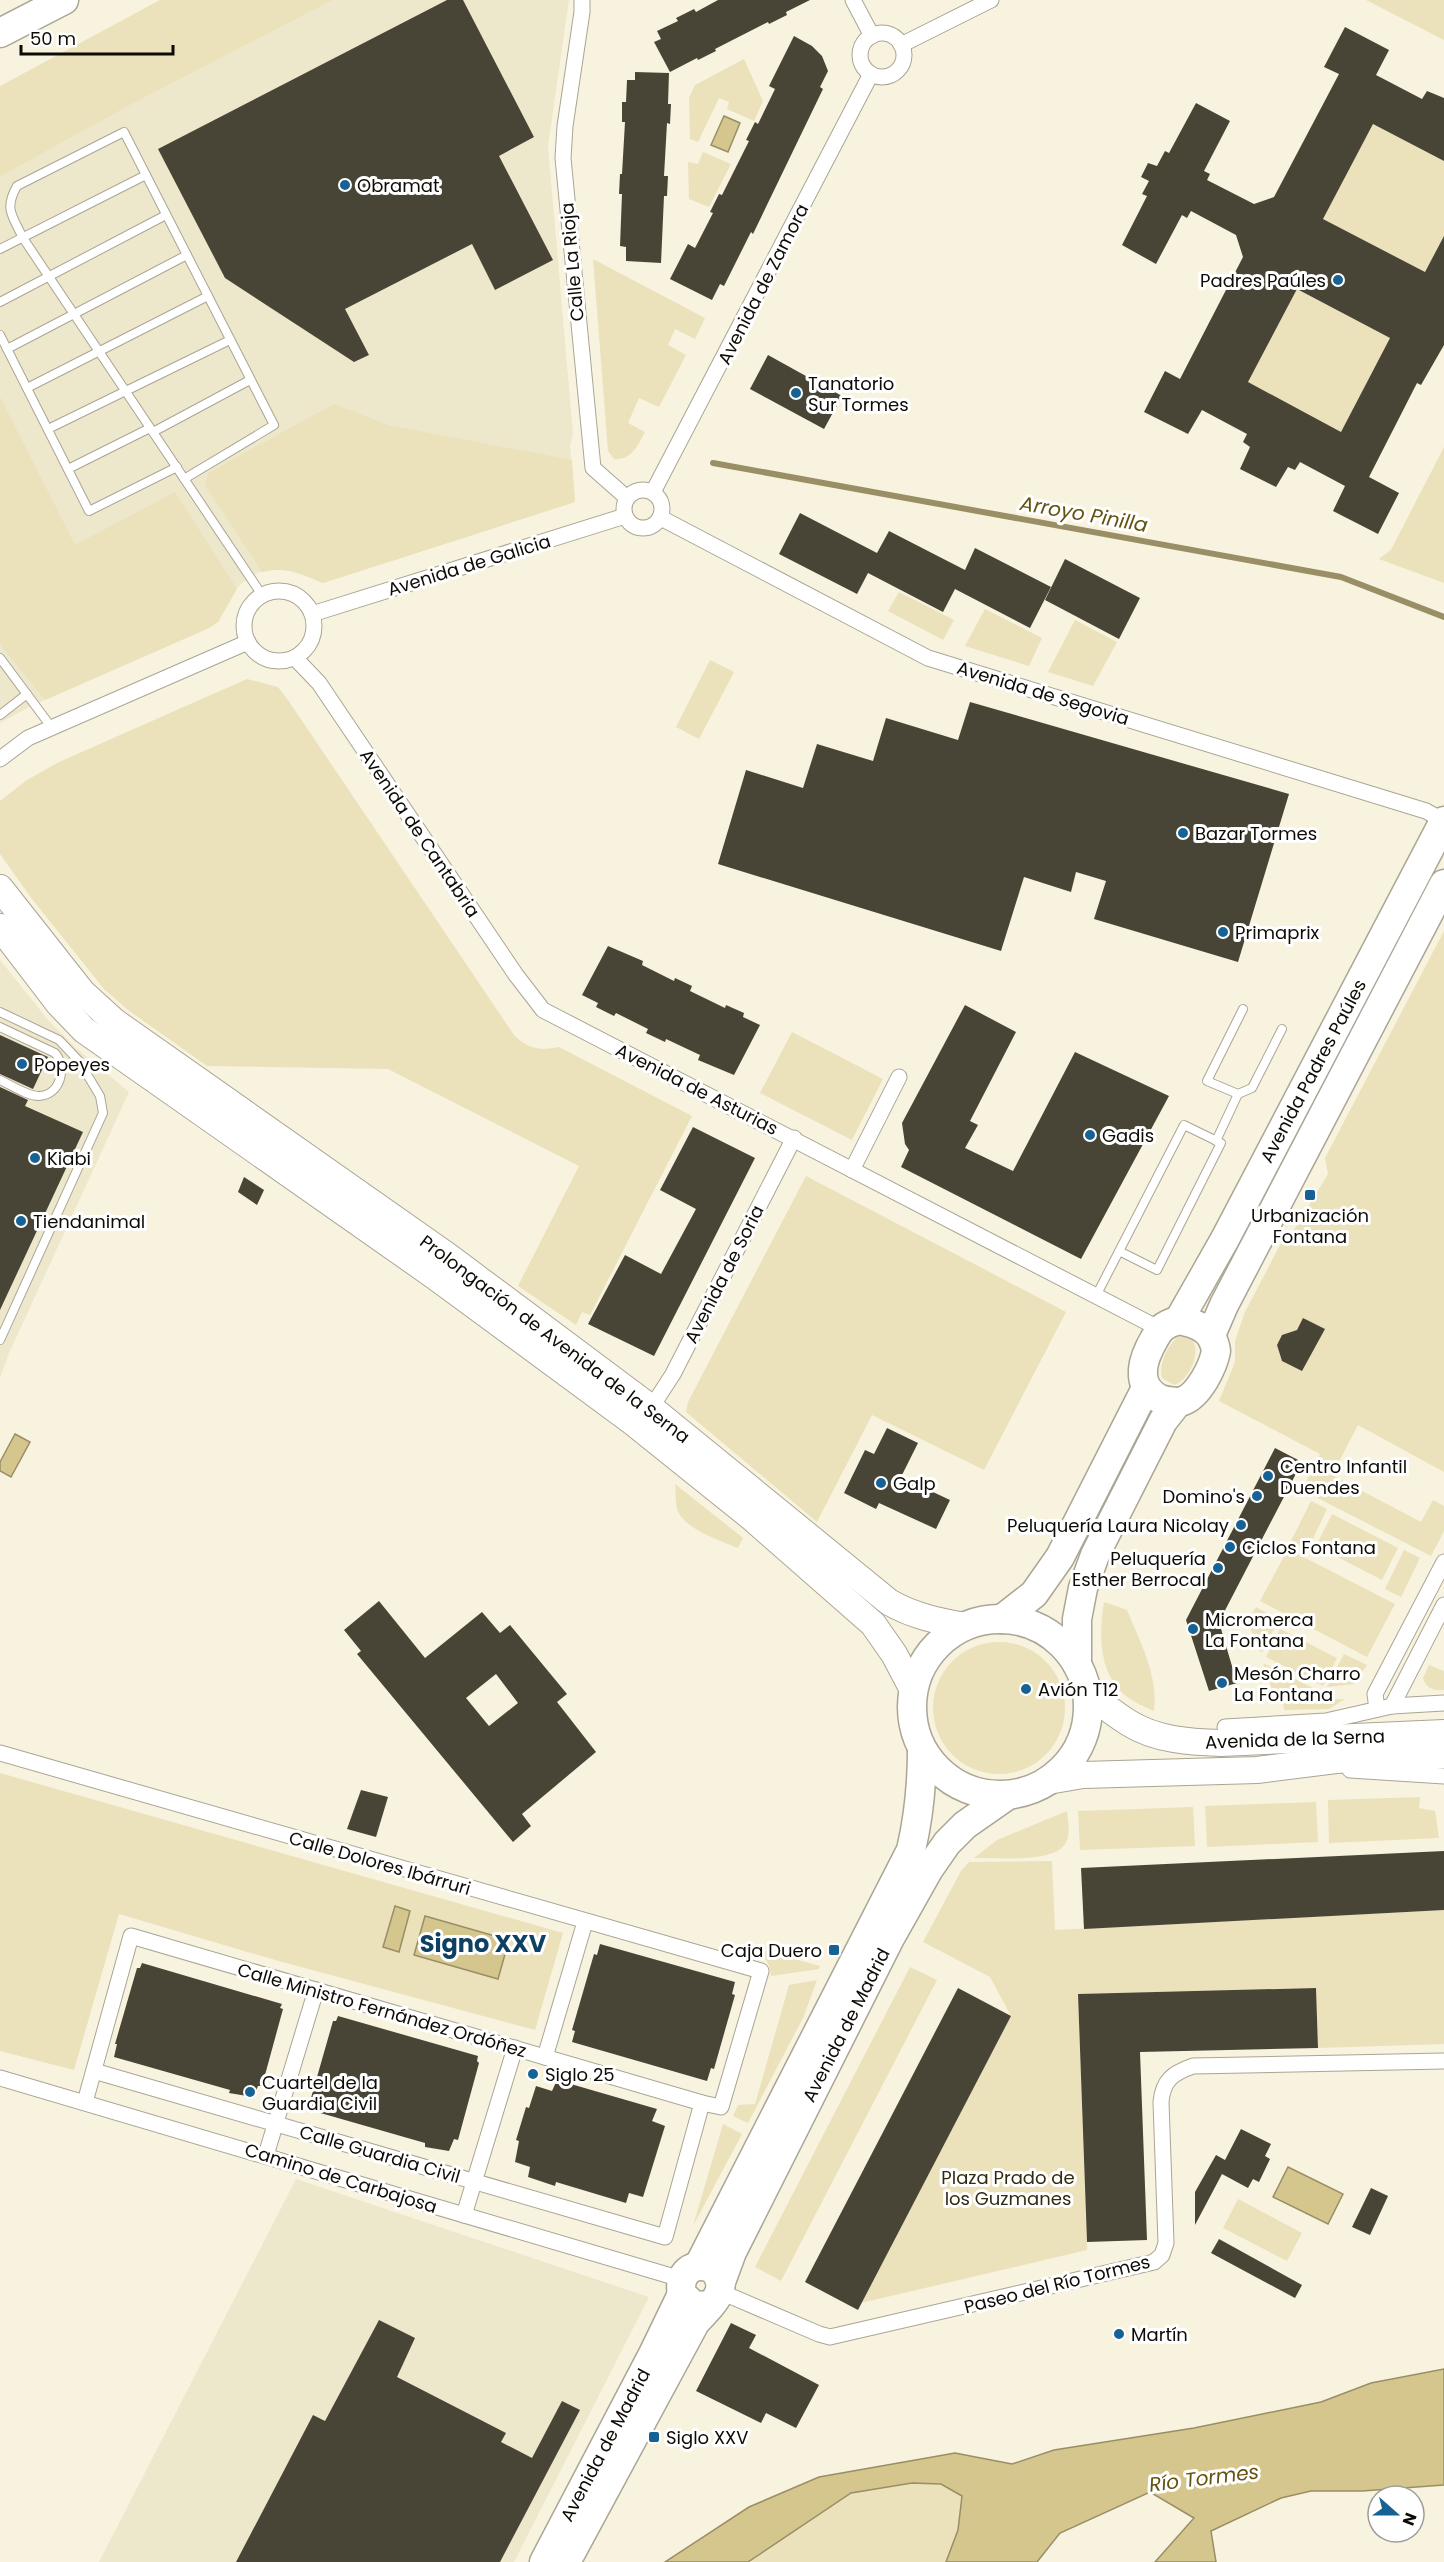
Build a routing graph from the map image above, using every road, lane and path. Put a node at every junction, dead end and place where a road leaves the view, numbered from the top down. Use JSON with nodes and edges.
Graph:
{"nodes":[{"id":1,"x":853,"y":0,"type":"edge"},
{"id":2,"x":991,"y":0,"type":"edge"},
{"id":3,"x":59,"y":3,"type":"edge"},
{"id":4,"x":584,"y":4,"type":"edge"},
{"id":5,"x":0,"y":33,"type":"edge"},
{"id":6,"x":872,"y":36,"type":"junction"},
{"id":7,"x":901,"y":45,"type":"junction"},
{"id":8,"x":0,"y":49,"type":"edge"},
{"id":9,"x":871,"y":74,"type":"junction"},
{"id":10,"x":146,"y":175,"type":"junction"},
{"id":11,"x":0,"y":199,"type":"edge"},
{"id":12,"x":10,"y":199,"type":"junction"},
{"id":13,"x":166,"y":215,"type":"junction"},
{"id":14,"x":23,"y":238,"type":"junction"},
{"id":15,"x":0,"y":249,"type":"edge"},
{"id":16,"x":187,"y":255,"type":"junction"},
{"id":17,"x":49,"y":277,"type":"junction"},
{"id":18,"x":208,"y":296,"type":"junction"},
{"id":19,"x":0,"y":302,"type":"edge"},
{"id":20,"x":74,"y":314,"type":"junction"},
{"id":21,"x":0,"y":335,"type":"edge"},
{"id":22,"x":230,"y":340,"type":"junction"},
{"id":23,"x":7,"y":349,"type":"junction"},
{"id":24,"x":99,"y":351,"type":"junction"},
{"id":25,"x":250,"y":380,"type":"junction"},
{"id":26,"x":27,"y":388,"type":"junction"},
{"id":27,"x":125,"y":391,"type":"junction"},
{"id":28,"x":48,"y":429,"type":"junction"},
{"id":29,"x":152,"y":430,"type":"junction"},
{"id":30,"x":177,"y":467,"type":"junction"},
{"id":31,"x":68,"y":469,"type":"junction"},
{"id":32,"x":184,"y":478,"type":"junction"},
{"id":33,"x":653,"y":492,"type":"junction"},
{"id":34,"x":627,"y":498,"type":"junction"},
{"id":35,"x":625,"y":516,"type":"junction"},
{"id":36,"x":661,"y":518,"type":"junction"},
{"id":37,"x":262,"y":595,"type":"junction"},
{"id":38,"x":312,"y":614,"type":"junction"},
{"id":39,"x":248,"y":642,"type":"junction"},
{"id":40,"x":295,"y":658,"type":"junction"},
{"id":41,"x":1,"y":662,"type":"edge"},
{"id":42,"x":27,"y":694,"type":"junction"},
{"id":43,"x":0,"y":715,"type":"edge"},
{"id":44,"x":52,"y":728,"type":"junction"},
{"id":45,"x":0,"y":759,"type":"edge"},
{"id":46,"x":1444,"y":821,"type":"edge"},
{"id":47,"x":1444,"y":884,"type":"edge"},
{"id":48,"x":0,"y":888,"type":"edge"},
{"id":49,"x":0,"y":927,"type":"edge"},
{"id":50,"x":1243,"y":1009,"type":"dead end"},
{"id":51,"x":543,"y":1010,"type":"joint"},
{"id":52,"x":0,"y":1011,"type":"edge"},
{"id":53,"x":0,"y":1027,"type":"edge"},
{"id":54,"x":1282,"y":1029,"type":"dead end"},
{"id":55,"x":138,"y":1054,"type":"junction"},
{"id":56,"x":899,"y":1077,"type":"dead end"},
{"id":57,"x":0,"y":1080,"type":"edge"},
{"id":58,"x":1238,"y":1094,"type":"junction"},
{"id":59,"x":794,"y":1138,"type":"junction"},
{"id":60,"x":1216,"y":1141,"type":"junction"},
{"id":61,"x":852,"y":1170,"type":"junction"},
{"id":62,"x":1119,"y":1251,"type":"junction"},
{"id":63,"x":1096,"y":1296,"type":"junction"},
{"id":64,"x":1170,"y":1324,"type":"junction"},
{"id":65,"x":1211,"y":1335,"type":"junction"},
{"id":66,"x":0,"y":1340,"type":"edge"},
{"id":67,"x":1146,"y":1388,"type":"junction"},
{"id":68,"x":1178,"y":1402,"type":"junction"},
{"id":69,"x":651,"y":1408,"type":"junction"},
{"id":70,"x":1444,"y":1562,"type":"edge"},
{"id":71,"x":1444,"y":1605,"type":"edge"},
{"id":72,"x":1002,"y":1619,"type":"junction"},
{"id":73,"x":965,"y":1626,"type":"junction"},
{"id":74,"x":1077,"y":1664,"type":"junction"},
{"id":75,"x":914,"y":1690,"type":"junction"},
{"id":76,"x":1086,"y":1692,"type":"junction"},
{"id":77,"x":1444,"y":1703,"type":"edge"},
{"id":78,"x":1384,"y":1707,"type":"junction"},
{"id":79,"x":1225,"y":1727,"type":"dead end"},
{"id":80,"x":1444,"y":1733,"type":"edge"},
{"id":81,"x":922,"y":1749,"type":"junction"},
{"id":82,"x":0,"y":1753,"type":"edge"},
{"id":83,"x":1444,"y":1755,"type":"edge"},
{"id":84,"x":1290,"y":1767,"type":"junction"},
{"id":85,"x":1444,"y":1776,"type":"edge"},
{"id":86,"x":1048,"y":1781,"type":"junction"},
{"id":87,"x":1008,"y":1795,"type":"junction"},
{"id":88,"x":585,"y":1922,"type":"junction"},
{"id":89,"x":316,"y":1990,"type":"junction"},
{"id":90,"x":515,"y":2049,"type":"junction"},
{"id":91,"x":545,"y":2057,"type":"junction"},
{"id":92,"x":1444,"y":2061,"type":"edge"},
{"id":93,"x":94,"y":2071,"type":"junction"},
{"id":94,"x":0,"y":2078,"type":"edge"},
{"id":95,"x":85,"y":2102,"type":"junction"},
{"id":96,"x":702,"y":2103,"type":"junction"},
{"id":97,"x":276,"y":2124,"type":"junction"},
{"id":98,"x":266,"y":2155,"type":"junction"},
{"id":99,"x":475,"y":2182,"type":"junction"},
{"id":100,"x":464,"y":2215,"type":"junction"},
{"id":101,"x":687,"y":2279,"type":"junction"},
{"id":102,"x":718,"y":2293,"type":"junction"},
{"id":103,"x":543,"y":2562,"type":"edge"},
{"id":104,"x":566,"y":2562,"type":"edge"}],
"edges":[{"from":1,"to":6,"type":"street"},
{"from":2,"to":7,"type":"street"},
{"from":3,"to":5,"type":"highway"},
{"from":3,"to":8,"type":"highway"},
{"from":4,"to":34,"type":"street","name":"Calle La Rioja"},
{"from":6,"to":7,"type":"street"},
{"from":6,"to":9,"type":"street"},
{"from":7,"to":9,"type":"street"},
{"from":9,"to":33,"type":"street","name":"Avenida de Zamora"},
{"from":10,"to":12,"type":"lane"},
{"from":10,"to":13,"type":"lane"},
{"from":10,"to":14,"type":"lane"},
{"from":11,"to":12,"type":"lane"},
{"from":12,"to":14,"type":"lane"},
{"from":13,"to":16,"type":"lane"},
{"from":13,"to":17,"type":"lane"},
{"from":14,"to":15,"type":"lane"},
{"from":14,"to":17,"type":"lane"},
{"from":16,"to":18,"type":"lane"},
{"from":16,"to":20,"type":"lane"},
{"from":17,"to":19,"type":"lane"},
{"from":17,"to":20,"type":"lane"},
{"from":18,"to":22,"type":"lane"},
{"from":18,"to":24,"type":"lane"},
{"from":20,"to":23,"type":"lane"},
{"from":20,"to":24,"type":"lane"},
{"from":21,"to":23,"type":"lane"},
{"from":22,"to":25,"type":"lane"},
{"from":22,"to":27,"type":"lane"},
{"from":23,"to":26,"type":"lane"},
{"from":24,"to":26,"type":"lane"},
{"from":24,"to":27,"type":"lane"},
{"from":25,"to":29,"type":"lane"},
{"from":25,"to":32,"type":"lane"},
{"from":26,"to":28,"type":"lane"},
{"from":27,"to":28,"type":"lane"},
{"from":27,"to":29,"type":"lane"},
{"from":28,"to":31,"type":"lane"},
{"from":29,"to":30,"type":"lane"},
{"from":29,"to":31,"type":"lane"},
{"from":30,"to":31,"type":"lane"},
{"from":30,"to":32,"type":"lane"},
{"from":32,"to":37,"type":"lane"},
{"from":33,"to":34,"type":"street"},
{"from":33,"to":36,"type":"street"},
{"from":34,"to":35,"type":"street"},
{"from":35,"to":36,"type":"street"},
{"from":35,"to":38,"type":"street","name":"Avenida de Galicia"},
{"from":36,"to":46,"type":"street","name":"Avenida de Segovia"},
{"from":37,"to":38,"type":"street"},
{"from":37,"to":39,"type":"street"},
{"from":38,"to":40,"type":"street"},
{"from":39,"to":40,"type":"street"},
{"from":39,"to":44,"type":"street"},
{"from":40,"to":51,"type":"street","name":"Avenida de Cantabria"},
{"from":41,"to":42,"type":"lane"},
{"from":42,"to":43,"type":"lane"},
{"from":42,"to":44,"type":"lane"},
{"from":44,"to":45,"type":"street"},
{"from":46,"to":64,"type":"highway","name":"Avenida Padres Paúles"},
{"from":47,"to":65,"type":"highway","name":"Avenida Padres Paúles"},
{"from":48,"to":55,"type":"main road"},
{"from":49,"to":55,"type":"main road"},
{"from":50,"to":58,"type":"lane"},
{"from":51,"to":59,"type":"street","name":"Avenida de Asturias"},
{"from":52,"to":66,"type":"lane"},
{"from":53,"to":57,"type":"lane"},
{"from":54,"to":58,"type":"lane"},
{"from":55,"to":69,"type":"main road","name":"Prolongación de Avenida de la Serna"},
{"from":55,"to":75,"type":"main road","name":"Prolongación de Avenida de la Serna"},
{"from":56,"to":61,"type":"street"},
{"from":58,"to":60,"type":"lane"},
{"from":59,"to":61,"type":"street","name":"Avenida de Asturias"},
{"from":59,"to":69,"type":"street","name":"Avenida de Soria"},
{"from":60,"to":62,"type":"lane"},
{"from":60,"to":62,"type":"lane"},
{"from":61,"to":63,"type":"street","name":"Avenida de Asturias"},
{"from":62,"to":63,"type":"lane"},
{"from":63,"to":64,"type":"street","name":"Avenida de Asturias"},
{"from":64,"to":65,"type":"highway"},
{"from":64,"to":67,"type":"highway"},
{"from":65,"to":68,"type":"highway"},
{"from":67,"to":68,"type":"highway"},
{"from":67,"to":72,"type":"highway"},
{"from":68,"to":74,"type":"highway"},
{"from":69,"to":73,"type":"main road","name":"Prolongación de Avenida de la Serna"},
{"from":70,"to":78,"type":"street"},
{"from":71,"to":78,"type":"street"},
{"from":72,"to":73,"type":"highway"},
{"from":72,"to":74,"type":"highway"},
{"from":73,"to":75,"type":"highway"},
{"from":74,"to":76,"type":"highway"},
{"from":75,"to":81,"type":"highway"},
{"from":76,"to":80,"type":"main road","name":"Avenida de la Serna"},
{"from":76,"to":86,"type":"highway"},
{"from":77,"to":78,"type":"street","name":"Avenida de la Serna"},
{"from":78,"to":79,"type":"street","name":"Avenida de la Serna"},
{"from":81,"to":87,"type":"highway"},
{"from":81,"to":101,"type":"highway","name":"Avenida de Madrid"},
{"from":82,"to":88,"type":"street","name":"Calle Dolores Ibárruri"},
{"from":83,"to":84,"type":"main road","name":"Avenida de la Serna"},
{"from":84,"to":85,"type":"street","name":"Avenida de la Serna"},
{"from":84,"to":86,"type":"main road","name":"Avenida de la Serna"},
{"from":86,"to":87,"type":"highway"},
{"from":87,"to":102,"type":"highway","name":"Avenida de Madrid"},
{"from":88,"to":91,"type":"street"},
{"from":88,"to":96,"type":"street","name":"Calle Dolores Ibárruri"},
{"from":89,"to":90,"type":"street","name":"Calle Ministro Fernández Ordóñez"},
{"from":89,"to":93,"type":"street","name":"Calle Ministro Fernández Ordóñez"},
{"from":89,"to":97,"type":"street"},
{"from":90,"to":91,"type":"street","name":"Calle Ministro Fernández Ordóñez"},
{"from":90,"to":99,"type":"street"},
{"from":91,"to":96,"type":"street","name":"Calle Ministro Fernández Ordóñez"},
{"from":92,"to":102,"type":"street","name":"Paseo del Río Tormes"},
{"from":93,"to":95,"type":"street"},
{"from":93,"to":97,"type":"street","name":"Calle Guardia Civil"},
{"from":94,"to":95,"type":"street","name":"Camino de Carbajosa"},
{"from":95,"to":98,"type":"street","name":"Camino de Carbajosa"},
{"from":96,"to":99,"type":"street","name":"Calle Guardia Civil"},
{"from":97,"to":98,"type":"street"},
{"from":97,"to":99,"type":"street","name":"Calle Guardia Civil"},
{"from":98,"to":100,"type":"street","name":"Camino de Carbajosa"},
{"from":99,"to":100,"type":"street"},
{"from":100,"to":101,"type":"street","name":"Camino de Carbajosa"},
{"from":101,"to":102,"type":"highway"},
{"from":101,"to":102,"type":"highway"},
{"from":101,"to":103,"type":"highway","name":"Avenida de Madrid"},
{"from":102,"to":104,"type":"highway","name":"Avenida de Madrid"}]}
